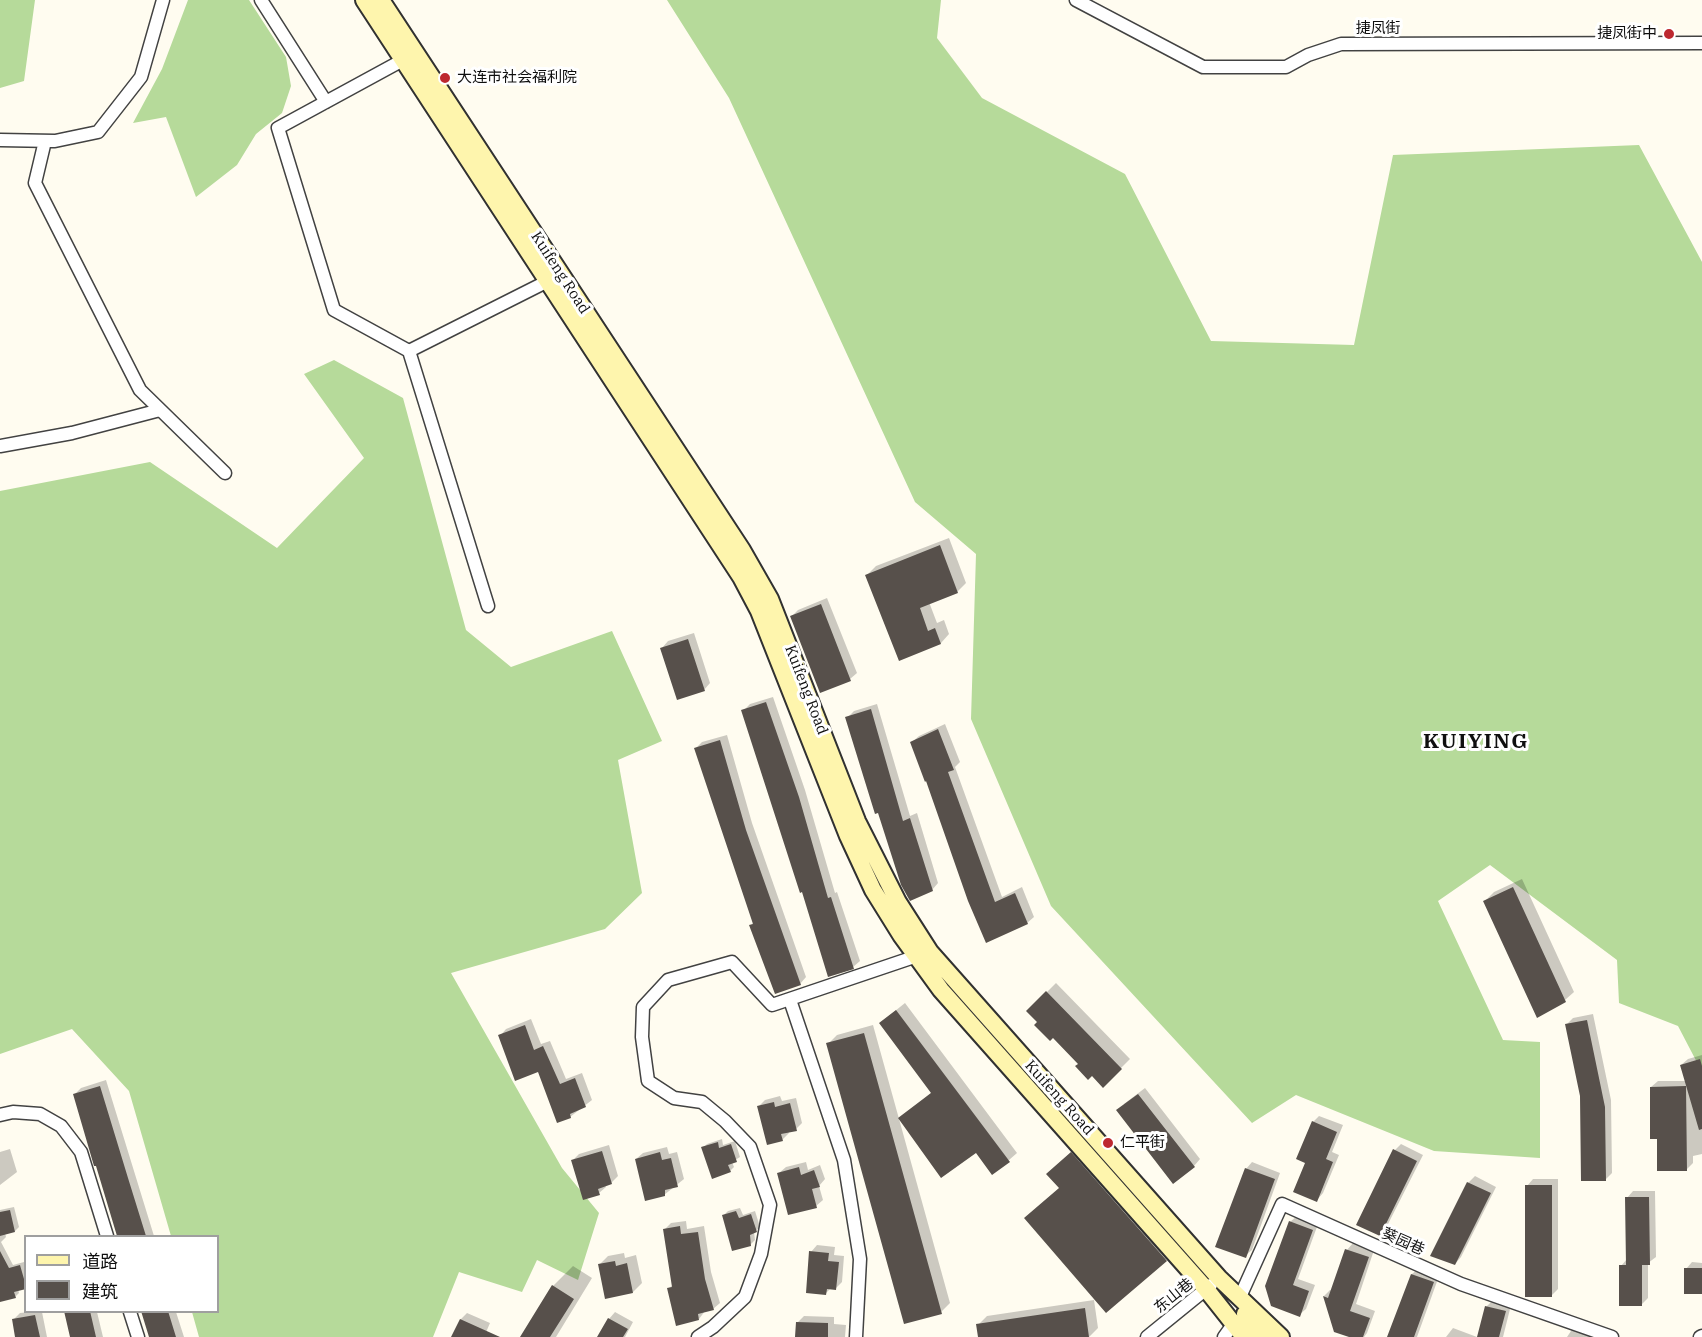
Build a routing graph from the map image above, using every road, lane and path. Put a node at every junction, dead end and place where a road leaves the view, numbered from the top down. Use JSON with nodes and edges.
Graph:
{"nodes":[{"id":1,"x":163,"y":0,"type":"edge"},
{"id":2,"x":261,"y":0,"type":"edge"},
{"id":3,"x":364,"y":0,"type":"edge"},
{"id":4,"x":381,"y":0,"type":"edge"},
{"id":5,"x":1076,"y":0,"type":"edge"},
{"id":6,"x":1702,"y":43,"type":"edge"},
{"id":7,"x":403,"y":60,"type":"junction"},
{"id":8,"x":326,"y":102,"type":"junction"},
{"id":9,"x":0,"y":140,"type":"edge"},
{"id":10,"x":45,"y":141,"type":"junction"},
{"id":11,"x":548,"y":281,"type":"junction"},
{"id":12,"x":409,"y":351,"type":"junction"},
{"id":13,"x":160,"y":410,"type":"junction"},
{"id":14,"x":0,"y":446,"type":"edge"},
{"id":15,"x":225,"y":473,"type":"dead end"},
{"id":16,"x":488,"y":606,"type":"dead end"},
{"id":17,"x":923,"y":954,"type":"junction"},
{"id":18,"x":790,"y":1000,"type":"junction"},
{"id":19,"x":0,"y":1115,"type":"edge"},
{"id":20,"x":107,"y":1235,"type":"edge"},
{"id":21,"x":1213,"y":1284,"type":"junction"},
{"id":22,"x":1239,"y":1299,"type":"junction"},
{"id":23,"x":131,"y":1313,"type":"edge"},
{"id":24,"x":1250,"y":1333,"type":"edge"},
{"id":25,"x":138,"y":1337,"type":"edge"},
{"id":26,"x":698,"y":1337,"type":"edge"},
{"id":27,"x":856,"y":1337,"type":"edge"},
{"id":28,"x":1147,"y":1337,"type":"edge"},
{"id":29,"x":1224,"y":1337,"type":"edge"},
{"id":30,"x":1281,"y":1337,"type":"edge"},
{"id":31,"x":1612,"y":1337,"type":"edge"}],
"edges":[{"from":1,"to":10,"type":"street"},
{"from":2,"to":8,"type":"street"},
{"from":3,"to":7,"type":"main road","name":"Kuifeng Road"},
{"from":4,"to":17,"type":"main road","name":"Kuifeng Road"},
{"from":5,"to":6,"type":"street","name":"捷凤街"},
{"from":7,"to":8,"type":"street"},
{"from":7,"to":11,"type":"main road","name":"Kuifeng Road"},
{"from":8,"to":12,"type":"street"},
{"from":9,"to":10,"type":"street"},
{"from":10,"to":13,"type":"street"},
{"from":11,"to":12,"type":"street"},
{"from":11,"to":17,"type":"main road","name":"Kuifeng Road"},
{"from":12,"to":16,"type":"street"},
{"from":13,"to":14,"type":"street"},
{"from":13,"to":15,"type":"street"},
{"from":17,"to":18,"type":"street"},
{"from":17,"to":21,"type":"main road","name":"Kuifeng Road"},
{"from":18,"to":26,"type":"street"},
{"from":18,"to":27,"type":"street"},
{"from":19,"to":20,"type":"street"},
{"from":21,"to":22,"type":"main road","name":"Kuifeng Road"},
{"from":21,"to":24,"type":"main road"},
{"from":21,"to":24,"type":"main road","name":"Kuifeng Road"},
{"from":21,"to":28,"type":"street","name":"东山巷"},
{"from":22,"to":30,"type":"main road","name":"Kuifeng Road"},
{"from":22,"to":31,"type":"street","name":"葵园巷"},
{"from":23,"to":25,"type":"street"},
{"from":24,"to":29,"type":"street"}]}
